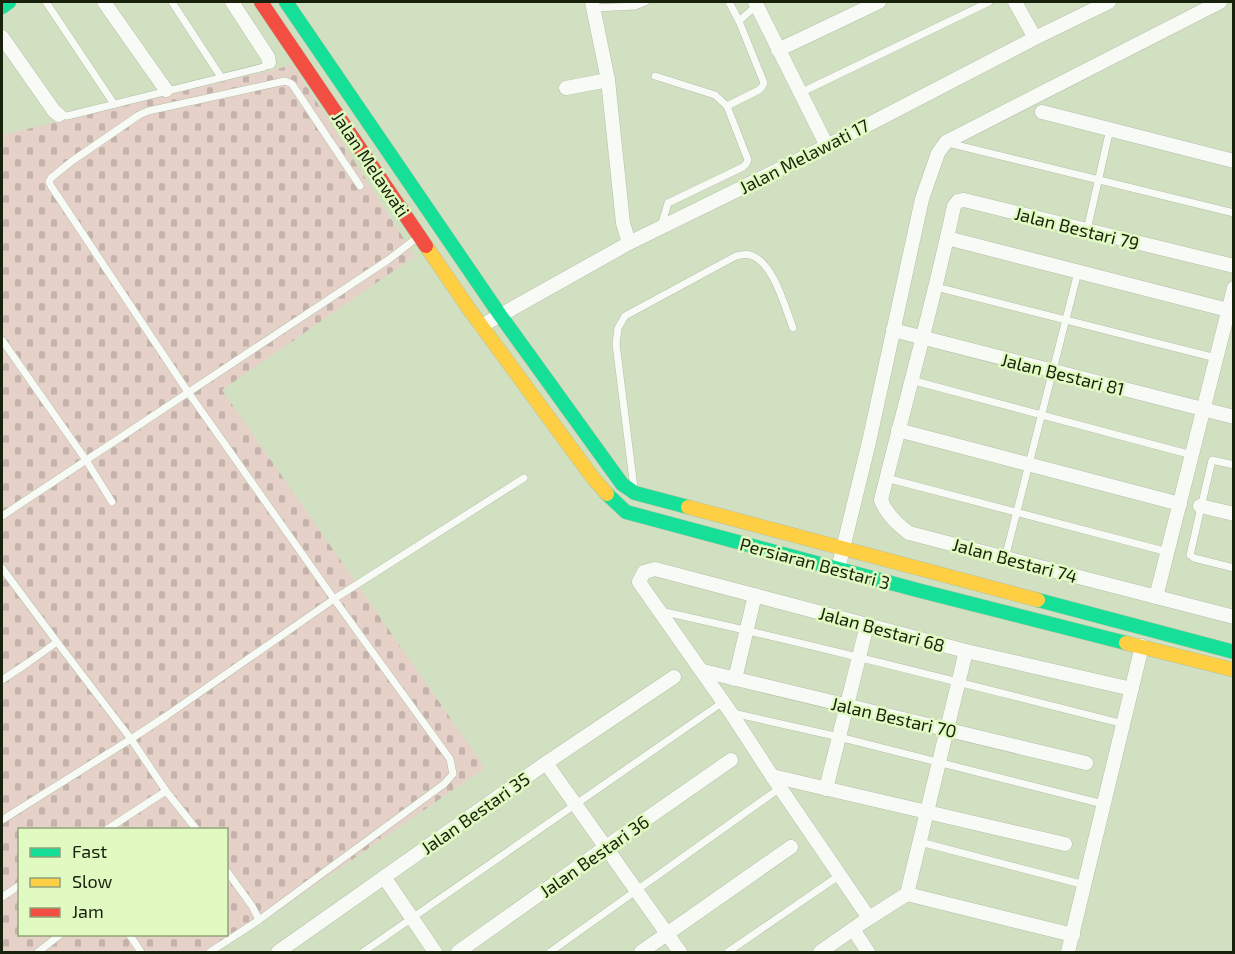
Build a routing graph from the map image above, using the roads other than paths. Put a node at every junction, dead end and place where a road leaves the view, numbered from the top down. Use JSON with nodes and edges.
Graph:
{"nodes":[{"id":1,"x":9,"y":2,"type":"edge"},
{"id":2,"x":46,"y":2,"type":"edge"},
{"id":3,"x":104,"y":2,"type":"edge"},
{"id":4,"x":172,"y":2,"type":"edge"},
{"id":5,"x":232,"y":2,"type":"edge"},
{"id":6,"x":281,"y":2,"type":"edge"},
{"id":7,"x":286,"y":2,"type":"edge"},
{"id":8,"x":645,"y":2,"type":"edge"},
{"id":9,"x":729,"y":2,"type":"edge"},
{"id":10,"x":879,"y":2,"type":"edge"},
{"id":11,"x":989,"y":2,"type":"edge"},
{"id":12,"x":1015,"y":2,"type":"edge"},
{"id":13,"x":1109,"y":2,"type":"edge"},
{"id":14,"x":1220,"y":2,"type":"edge"},
{"id":15,"x":756,"y":3,"type":"edge"},
{"id":16,"x":264,"y":5,"type":"edge"},
{"id":17,"x":593,"y":5,"type":"edge"},
{"id":18,"x":2,"y":7,"type":"edge"},
{"id":19,"x":739,"y":21,"type":"junction"},
{"id":20,"x":2,"y":37,"type":"edge"},
{"id":21,"x":1035,"y":38,"type":"junction"},
{"id":22,"x":778,"y":50,"type":"junction"},
{"id":23,"x":269,"y":62,"type":"joint"},
{"id":24,"x":655,"y":76,"type":"dead end"},
{"id":25,"x":220,"y":77,"type":"junction"},
{"id":26,"x":608,"y":80,"type":"junction"},
{"id":27,"x":566,"y":88,"type":"dead end"},
{"id":28,"x":166,"y":90,"type":"junction"},
{"id":29,"x":800,"y":93,"type":"junction"},
{"id":30,"x":114,"y":104,"type":"junction"},
{"id":31,"x":727,"y":106,"type":"junction"},
{"id":32,"x":1042,"y":112,"type":"dead end"},
{"id":33,"x":59,"y":115,"type":"joint"},
{"id":34,"x":1110,"y":129,"type":"junction"},
{"id":35,"x":946,"y":142,"type":"junction"},
{"id":36,"x":827,"y":146,"type":"junction"},
{"id":37,"x":1233,"y":161,"type":"edge"},
{"id":38,"x":1099,"y":180,"type":"junction"},
{"id":39,"x":360,"y":186,"type":"dead end"},
{"id":40,"x":1233,"y":213,"type":"edge"},
{"id":41,"x":661,"y":226,"type":"junction"},
{"id":42,"x":1087,"y":230,"type":"junction"},
{"id":43,"x":420,"y":236,"type":"junction"},
{"id":44,"x":947,"y":238,"type":"junction"},
{"id":45,"x":629,"y":243,"type":"junction"},
{"id":46,"x":1233,"y":267,"type":"edge"},
{"id":47,"x":1078,"y":272,"type":"junction"},
{"id":48,"x":936,"y":286,"type":"junction"},
{"id":49,"x":1233,"y":288,"type":"edge"},
{"id":50,"x":1228,"y":309,"type":"junction"},
{"id":51,"x":500,"y":315,"type":"junction"},
{"id":52,"x":1065,"y":320,"type":"junction"},
{"id":53,"x":481,"y":326,"type":"junction"},
{"id":54,"x":793,"y":328,"type":"dead end"},
{"id":55,"x":893,"y":330,"type":"junction"},
{"id":56,"x":923,"y":338,"type":"junction"},
{"id":57,"x":2,"y":340,"type":"edge"},
{"id":58,"x":1216,"y":358,"type":"junction"},
{"id":59,"x":1052,"y":371,"type":"junction"},
{"id":60,"x":911,"y":380,"type":"junction"},
{"id":61,"x":188,"y":392,"type":"junction"},
{"id":62,"x":1203,"y":410,"type":"junction"},
{"id":63,"x":1041,"y":415,"type":"junction"},
{"id":64,"x":1233,"y":417,"type":"edge"},
{"id":65,"x":898,"y":430,"type":"junction"},
{"id":66,"x":1192,"y":455,"type":"junction"},
{"id":67,"x":86,"y":460,"type":"junction"},
{"id":68,"x":1029,"y":464,"type":"junction"},
{"id":69,"x":1233,"y":465,"type":"edge"},
{"id":70,"x":524,"y":478,"type":"dead end"},
{"id":71,"x":886,"y":478,"type":"junction"},
{"id":72,"x":634,"y":493,"type":"junction"},
{"id":73,"x":112,"y":502,"type":"dead end"},
{"id":74,"x":1180,"y":504,"type":"junction"},
{"id":75,"x":1200,"y":506,"type":"junction"},
{"id":76,"x":1017,"y":512,"type":"junction"},
{"id":77,"x":1233,"y":514,"type":"edge"},
{"id":78,"x":2,"y":516,"type":"edge"},
{"id":79,"x":843,"y":549,"type":"junction"},
{"id":80,"x":1168,"y":552,"type":"junction"},
{"id":81,"x":1005,"y":558,"type":"junction"},
{"id":82,"x":2,"y":568,"type":"edge"},
{"id":83,"x":1233,"y":568,"type":"edge"},
{"id":84,"x":838,"y":569,"type":"junction"},
{"id":85,"x":754,"y":595,"type":"junction"},
{"id":86,"x":1156,"y":597,"type":"junction"},
{"id":87,"x":334,"y":599,"type":"junction"},
{"id":88,"x":659,"y":610,"type":"junction"},
{"id":89,"x":1233,"y":617,"type":"edge"},
{"id":90,"x":867,"y":625,"type":"junction"},
{"id":91,"x":747,"y":630,"type":"junction"},
{"id":92,"x":57,"y":642,"type":"junction"},
{"id":93,"x":1143,"y":646,"type":"junction"},
{"id":94,"x":966,"y":651,"type":"junction"},
{"id":95,"x":1233,"y":652,"type":"edge"},
{"id":96,"x":859,"y":657,"type":"junction"},
{"id":97,"x":1233,"y":670,"type":"edge"},
{"id":98,"x":703,"y":671,"type":"junction"},
{"id":99,"x":674,"y":676,"type":"dead end"},
{"id":100,"x":735,"y":679,"type":"junction"},
{"id":101,"x":2,"y":680,"type":"edge"},
{"id":102,"x":957,"y":682,"type":"junction"},
{"id":103,"x":1132,"y":689,"type":"junction"},
{"id":104,"x":847,"y":706,"type":"junction"},
{"id":105,"x":727,"y":707,"type":"junction"},
{"id":106,"x":1124,"y":724,"type":"junction"},
{"id":107,"x":947,"y":730,"type":"junction"},
{"id":108,"x":839,"y":737,"type":"junction"},
{"id":109,"x":131,"y":739,"type":"junction"},
{"id":110,"x":731,"y":760,"type":"dead end"},
{"id":111,"x":939,"y":762,"type":"junction"},
{"id":112,"x":546,"y":763,"type":"junction"},
{"id":113,"x":1086,"y":763,"type":"dead end"},
{"id":114,"x":776,"y":782,"type":"junction"},
{"id":115,"x":826,"y":789,"type":"junction"},
{"id":116,"x":166,"y":791,"type":"junction"},
{"id":117,"x":1104,"y":804,"type":"junction"},
{"id":118,"x":576,"y":805,"type":"junction"},
{"id":119,"x":927,"y":812,"type":"junction"},
{"id":120,"x":2,"y":820,"type":"edge"},
{"id":121,"x":109,"y":828,"type":"edge"},
{"id":122,"x":195,"y":828,"type":"edge"},
{"id":123,"x":920,"y":842,"type":"junction"},
{"id":124,"x":1065,"y":844,"type":"dead end"},
{"id":125,"x":606,"y":847,"type":"junction"},
{"id":126,"x":791,"y":847,"type":"dead end"},
{"id":127,"x":228,"y":873,"type":"edge"},
{"id":128,"x":840,"y":875,"type":"junction"},
{"id":129,"x":384,"y":877,"type":"junction"},
{"id":130,"x":1085,"y":885,"type":"junction"},
{"id":131,"x":18,"y":886,"type":"edge"},
{"id":132,"x":636,"y":891,"type":"junction"},
{"id":133,"x":907,"y":894,"type":"junction"},
{"id":134,"x":2,"y":897,"type":"edge"},
{"id":135,"x":412,"y":919,"type":"junction"},
{"id":136,"x":868,"y":919,"type":"junction"},
{"id":137,"x":259,"y":920,"type":"junction"},
{"id":138,"x":853,"y":929,"type":"junction"},
{"id":139,"x":667,"y":935,"type":"junction"},
{"id":140,"x":1073,"y":935,"type":"junction"},
{"id":141,"x":58,"y":936,"type":"edge"},
{"id":142,"x":130,"y":936,"type":"edge"},
{"id":143,"x":38,"y":952,"type":"edge"},
{"id":144,"x":141,"y":952,"type":"edge"},
{"id":145,"x":210,"y":952,"type":"edge"},
{"id":146,"x":280,"y":952,"type":"edge"},
{"id":147,"x":363,"y":952,"type":"edge"},
{"id":148,"x":435,"y":952,"type":"edge"},
{"id":149,"x":458,"y":952,"type":"edge"},
{"id":150,"x":550,"y":952,"type":"edge"},
{"id":151,"x":641,"y":952,"type":"edge"},
{"id":152,"x":680,"y":952,"type":"edge"},
{"id":153,"x":728,"y":952,"type":"edge"},
{"id":154,"x":820,"y":952,"type":"edge"},
{"id":155,"x":868,"y":952,"type":"edge"},
{"id":156,"x":1068,"y":952,"type":"edge"}],
"edges":[{"from":1,"to":18,"type":"street"},
{"from":2,"to":30,"type":"lane"},
{"from":3,"to":28,"type":"street"},
{"from":4,"to":25,"type":"lane"},
{"from":5,"to":23,"type":"street"},
{"from":6,"to":16,"type":"street"},
{"from":7,"to":51,"type":"street","name":"Jalan Melawati"},
{"from":8,"to":17,"type":"lane"},
{"from":9,"to":19,"type":"lane"},
{"from":10,"to":22,"type":"street"},
{"from":11,"to":29,"type":"lane"},
{"from":12,"to":21,"type":"street"},
{"from":13,"to":21,"type":"street","name":"Jalan Melawati 17"},
{"from":14,"to":35,"type":"street"},
{"from":15,"to":19,"type":"lane"},
{"from":15,"to":22,"type":"street"},
{"from":16,"to":43,"type":"street","name":"Jalan Melawati"},
{"from":17,"to":26,"type":"street"},
{"from":19,"to":31,"type":"lane"},
{"from":20,"to":33,"type":"street"},
{"from":21,"to":36,"type":"street","name":"Jalan Melawati 17"},
{"from":22,"to":29,"type":"street"},
{"from":23,"to":25,"type":"lane"},
{"from":24,"to":31,"type":"lane"},
{"from":25,"to":28,"type":"lane"},
{"from":26,"to":27,"type":"street"},
{"from":26,"to":45,"type":"street"},
{"from":28,"to":30,"type":"lane"},
{"from":29,"to":36,"type":"street"},
{"from":30,"to":33,"type":"lane"},
{"from":31,"to":41,"type":"lane"},
{"from":32,"to":34,"type":"street"},
{"from":34,"to":37,"type":"street"},
{"from":34,"to":38,"type":"lane"},
{"from":35,"to":38,"type":"lane"},
{"from":35,"to":55,"type":"street"},
{"from":36,"to":41,"type":"street","name":"Jalan Melawati 17"},
{"from":38,"to":40,"type":"lane"},
{"from":38,"to":42,"type":"lane"},
{"from":39,"to":61,"type":"lane"},
{"from":41,"to":45,"type":"street","name":"Jalan Melawati 17"},
{"from":42,"to":44,"type":"street","name":"Jalan Bestari 79"},
{"from":42,"to":46,"type":"street","name":"Jalan Bestari 79"},
{"from":43,"to":53,"type":"street","name":"Jalan Melawati"},
{"from":43,"to":61,"type":"lane"},
{"from":44,"to":47,"type":"street"},
{"from":44,"to":48,"type":"street","name":"Jalan Bestari 79"},
{"from":45,"to":51,"type":"street","name":"Jalan Melawati 17"},
{"from":47,"to":50,"type":"street"},
{"from":47,"to":52,"type":"lane"},
{"from":48,"to":52,"type":"lane"},
{"from":48,"to":56,"type":"street","name":"Jalan Bestari 79"},
{"from":49,"to":50,"type":"street"},
{"from":50,"to":58,"type":"street"},
{"from":51,"to":53,"type":"street","name":"Jalan Melawati 17"},
{"from":51,"to":72,"type":"street"},
{"from":52,"to":58,"type":"lane"},
{"from":52,"to":59,"type":"lane"},
{"from":53,"to":84,"type":"street","name":"Persiaran Bestari 3"},
{"from":54,"to":72,"type":"lane"},
{"from":55,"to":56,"type":"street","name":"Jalan Bestari 81"},
{"from":55,"to":79,"type":"street"},
{"from":56,"to":59,"type":"street","name":"Jalan Bestari 81"},
{"from":56,"to":60,"type":"street","name":"Jalan Bestari 74"},
{"from":57,"to":67,"type":"lane"},
{"from":58,"to":62,"type":"street"},
{"from":59,"to":62,"type":"street","name":"Jalan Bestari 81"},
{"from":59,"to":63,"type":"lane"},
{"from":60,"to":63,"type":"lane"},
{"from":60,"to":65,"type":"street","name":"Jalan Bestari 74"},
{"from":61,"to":67,"type":"lane"},
{"from":61,"to":87,"type":"lane"},
{"from":62,"to":64,"type":"street","name":"Jalan Bestari 81"},
{"from":62,"to":66,"type":"street"},
{"from":63,"to":66,"type":"lane"},
{"from":63,"to":68,"type":"lane"},
{"from":65,"to":68,"type":"street"},
{"from":65,"to":71,"type":"street","name":"Jalan Bestari 74"},
{"from":66,"to":74,"type":"street"},
{"from":67,"to":73,"type":"lane"},
{"from":67,"to":78,"type":"lane"},
{"from":68,"to":74,"type":"street"},
{"from":68,"to":76,"type":"lane"},
{"from":69,"to":75,"type":"lane"},
{"from":70,"to":87,"type":"lane"},
{"from":71,"to":76,"type":"lane"},
{"from":71,"to":81,"type":"street","name":"Jalan Bestari 74"},
{"from":72,"to":79,"type":"street","name":"Persiaran Bestari 3"},
{"from":74,"to":80,"type":"street"},
{"from":75,"to":77,"type":"street"},
{"from":75,"to":83,"type":"lane"},
{"from":76,"to":80,"type":"lane"},
{"from":76,"to":81,"type":"lane"},
{"from":79,"to":84,"type":"street"},
{"from":79,"to":95,"type":"street","name":"Persiaran Bestari 3"},
{"from":80,"to":86,"type":"street"},
{"from":81,"to":86,"type":"street","name":"Jalan Bestari 74"},
{"from":82,"to":92,"type":"lane"},
{"from":84,"to":93,"type":"street","name":"Persiaran Bestari 3"},
{"from":85,"to":88,"type":"street","name":"Jalan Bestari 68"},
{"from":85,"to":90,"type":"street","name":"Jalan Bestari 68"},
{"from":85,"to":91,"type":"street"},
{"from":86,"to":89,"type":"street","name":"Jalan Bestari 74"},
{"from":87,"to":109,"type":"lane"},
{"from":87,"to":137,"type":"lane"},
{"from":88,"to":91,"type":"lane"},
{"from":88,"to":98,"type":"street"},
{"from":90,"to":94,"type":"street","name":"Jalan Bestari 68"},
{"from":90,"to":96,"type":"street"},
{"from":91,"to":96,"type":"lane"},
{"from":91,"to":100,"type":"street"},
{"from":92,"to":101,"type":"lane"},
{"from":92,"to":109,"type":"lane"},
{"from":93,"to":97,"type":"street","name":"Persiaran Bestari 3"},
{"from":93,"to":103,"type":"street"},
{"from":94,"to":102,"type":"street"},
{"from":94,"to":103,"type":"street","name":"Jalan Bestari 68"},
{"from":96,"to":102,"type":"lane"},
{"from":96,"to":104,"type":"street"},
{"from":98,"to":100,"type":"street","name":"Jalan Bestari 70"},
{"from":98,"to":105,"type":"street"},
{"from":99,"to":112,"type":"street","name":"Jalan Bestari 35"},
{"from":100,"to":104,"type":"street","name":"Jalan Bestari 70"},
{"from":102,"to":106,"type":"lane"},
{"from":102,"to":107,"type":"street"},
{"from":103,"to":106,"type":"street"},
{"from":104,"to":107,"type":"street","name":"Jalan Bestari 70"},
{"from":104,"to":108,"type":"street"},
{"from":105,"to":108,"type":"lane"},
{"from":105,"to":114,"type":"street"},
{"from":105,"to":118,"type":"lane"},
{"from":106,"to":117,"type":"street"},
{"from":107,"to":111,"type":"street"},
{"from":107,"to":113,"type":"street","name":"Jalan Bestari 70"},
{"from":108,"to":111,"type":"lane"},
{"from":108,"to":115,"type":"street"},
{"from":109,"to":116,"type":"lane"},
{"from":109,"to":120,"type":"lane"},
{"from":110,"to":125,"type":"street","name":"Jalan Bestari 36"},
{"from":111,"to":117,"type":"lane"},
{"from":111,"to":119,"type":"street"},
{"from":112,"to":118,"type":"street"},
{"from":112,"to":129,"type":"street","name":"Jalan Bestari 35"},
{"from":114,"to":115,"type":"street"},
{"from":114,"to":128,"type":"street"},
{"from":114,"to":132,"type":"lane"},
{"from":115,"to":119,"type":"street"},
{"from":116,"to":121,"type":"lane"},
{"from":116,"to":122,"type":"lane"},
{"from":117,"to":130,"type":"street"},
{"from":118,"to":125,"type":"street"},
{"from":118,"to":135,"type":"lane"},
{"from":119,"to":123,"type":"street"},
{"from":119,"to":124,"type":"street"},
{"from":123,"to":130,"type":"lane"},
{"from":123,"to":133,"type":"street"},
{"from":125,"to":132,"type":"street"},
{"from":125,"to":149,"type":"street","name":"Jalan Bestari 36"},
{"from":126,"to":139,"type":"street"},
{"from":127,"to":137,"type":"lane"},
{"from":128,"to":136,"type":"street"},
{"from":128,"to":153,"type":"lane"},
{"from":129,"to":135,"type":"street"},
{"from":129,"to":146,"type":"street","name":"Jalan Bestari 35"},
{"from":130,"to":140,"type":"street"},
{"from":131,"to":134,"type":"lane"},
{"from":132,"to":139,"type":"street"},
{"from":132,"to":150,"type":"lane"},
{"from":133,"to":136,"type":"street"},
{"from":133,"to":140,"type":"street"},
{"from":135,"to":147,"type":"lane"},
{"from":135,"to":148,"type":"street"},
{"from":136,"to":138,"type":"street"},
{"from":137,"to":145,"type":"lane"},
{"from":138,"to":154,"type":"street"},
{"from":138,"to":155,"type":"street"},
{"from":139,"to":151,"type":"street"},
{"from":139,"to":152,"type":"street"},
{"from":140,"to":156,"type":"street"},
{"from":141,"to":143,"type":"lane"},
{"from":142,"to":144,"type":"lane"}]}
